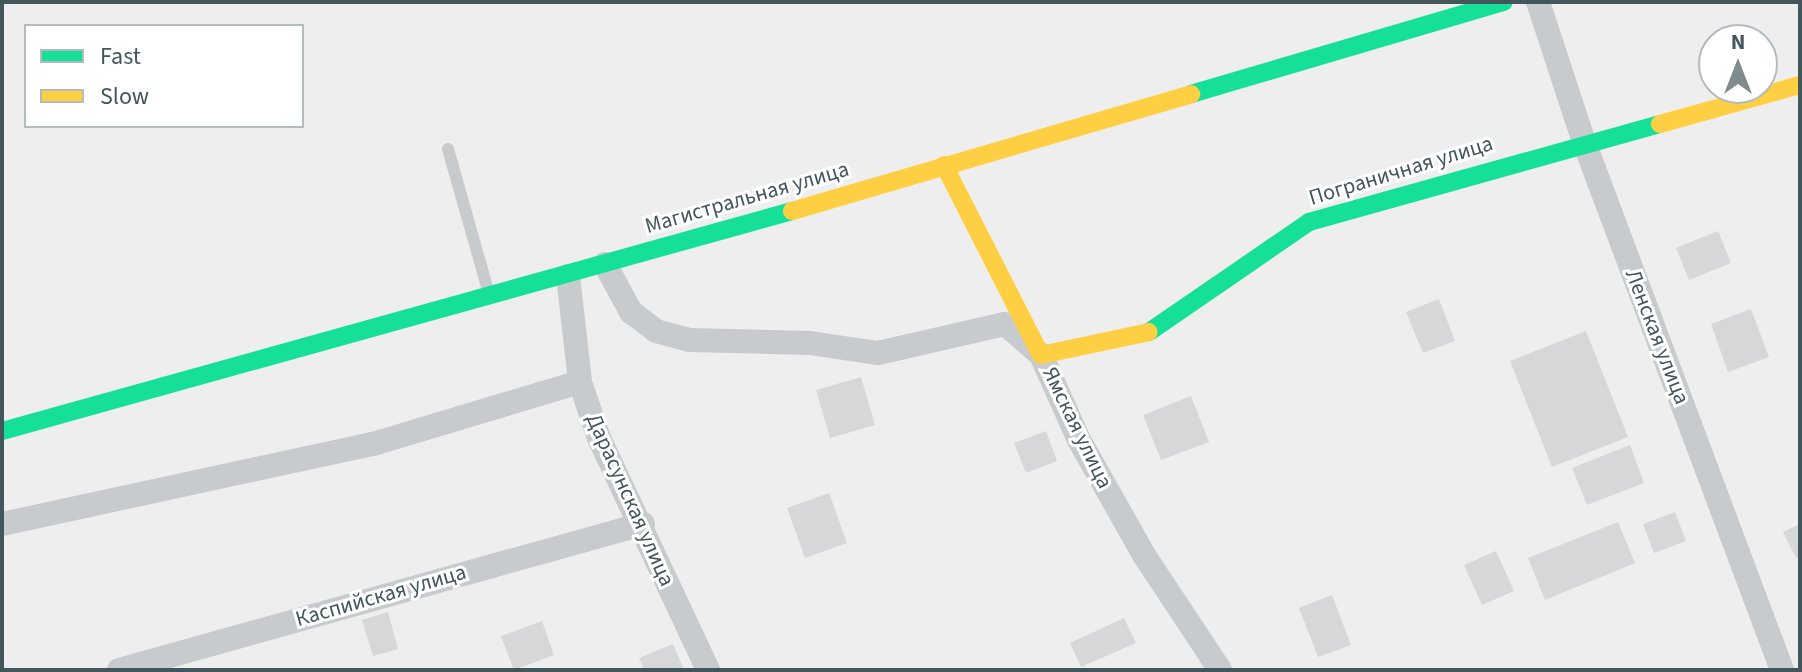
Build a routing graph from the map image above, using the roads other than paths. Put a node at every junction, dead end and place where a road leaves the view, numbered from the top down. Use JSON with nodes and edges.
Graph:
{"nodes":[{"id":1,"x":1504,"y":2,"type":"edge"},
{"id":2,"x":1538,"y":2,"type":"edge"},
{"id":3,"x":1800,"y":85,"type":"edge"},
{"id":4,"x":1584,"y":142,"type":"junction"},
{"id":5,"x":448,"y":149,"type":"dead end"},
{"id":6,"x":944,"y":165,"type":"junction"},
{"id":7,"x":605,"y":264,"type":"junction"},
{"id":8,"x":568,"y":276,"type":"junction"},
{"id":9,"x":490,"y":297,"type":"junction"},
{"id":10,"x":1041,"y":355,"type":"junction"},
{"id":11,"x":580,"y":382,"type":"junction"},
{"id":12,"x":2,"y":431,"type":"edge"},
{"id":13,"x":2,"y":524,"type":"edge"},
{"id":14,"x":643,"y":524,"type":"junction"},
{"id":15,"x":119,"y":670,"type":"edge"},
{"id":16,"x":708,"y":670,"type":"edge"},
{"id":17,"x":1220,"y":670,"type":"edge"},
{"id":18,"x":1782,"y":670,"type":"edge"}],
"edges":[{"from":1,"to":6,"type":"main road","name":"Магистральная улица"},
{"from":2,"to":4,"type":"street","name":"Ленская улица"},
{"from":3,"to":4,"type":"main road","name":"Пограничная улица"},
{"from":4,"to":10,"type":"main road","name":"Пограничная улица"},
{"from":4,"to":18,"type":"street","name":"Ленская улица"},
{"from":5,"to":9,"type":"lane"},
{"from":6,"to":7,"type":"main road","name":"Магистральная улица"},
{"from":6,"to":10,"type":"main road"},
{"from":7,"to":8,"type":"main road","name":"Магистральная улица"},
{"from":7,"to":10,"type":"street","name":"Ямская улица"},
{"from":8,"to":9,"type":"main road","name":"Магистральная улица"},
{"from":8,"to":11,"type":"street","name":"Дарасунская улица"},
{"from":9,"to":12,"type":"main road","name":"Магистральная улица"},
{"from":10,"to":17,"type":"street","name":"Ямская улица"},
{"from":11,"to":13,"type":"street"},
{"from":11,"to":14,"type":"street","name":"Дарасунская улица"},
{"from":14,"to":15,"type":"street","name":"Каспийская улица"},
{"from":14,"to":16,"type":"street","name":"Дарасунская улица"}]}
